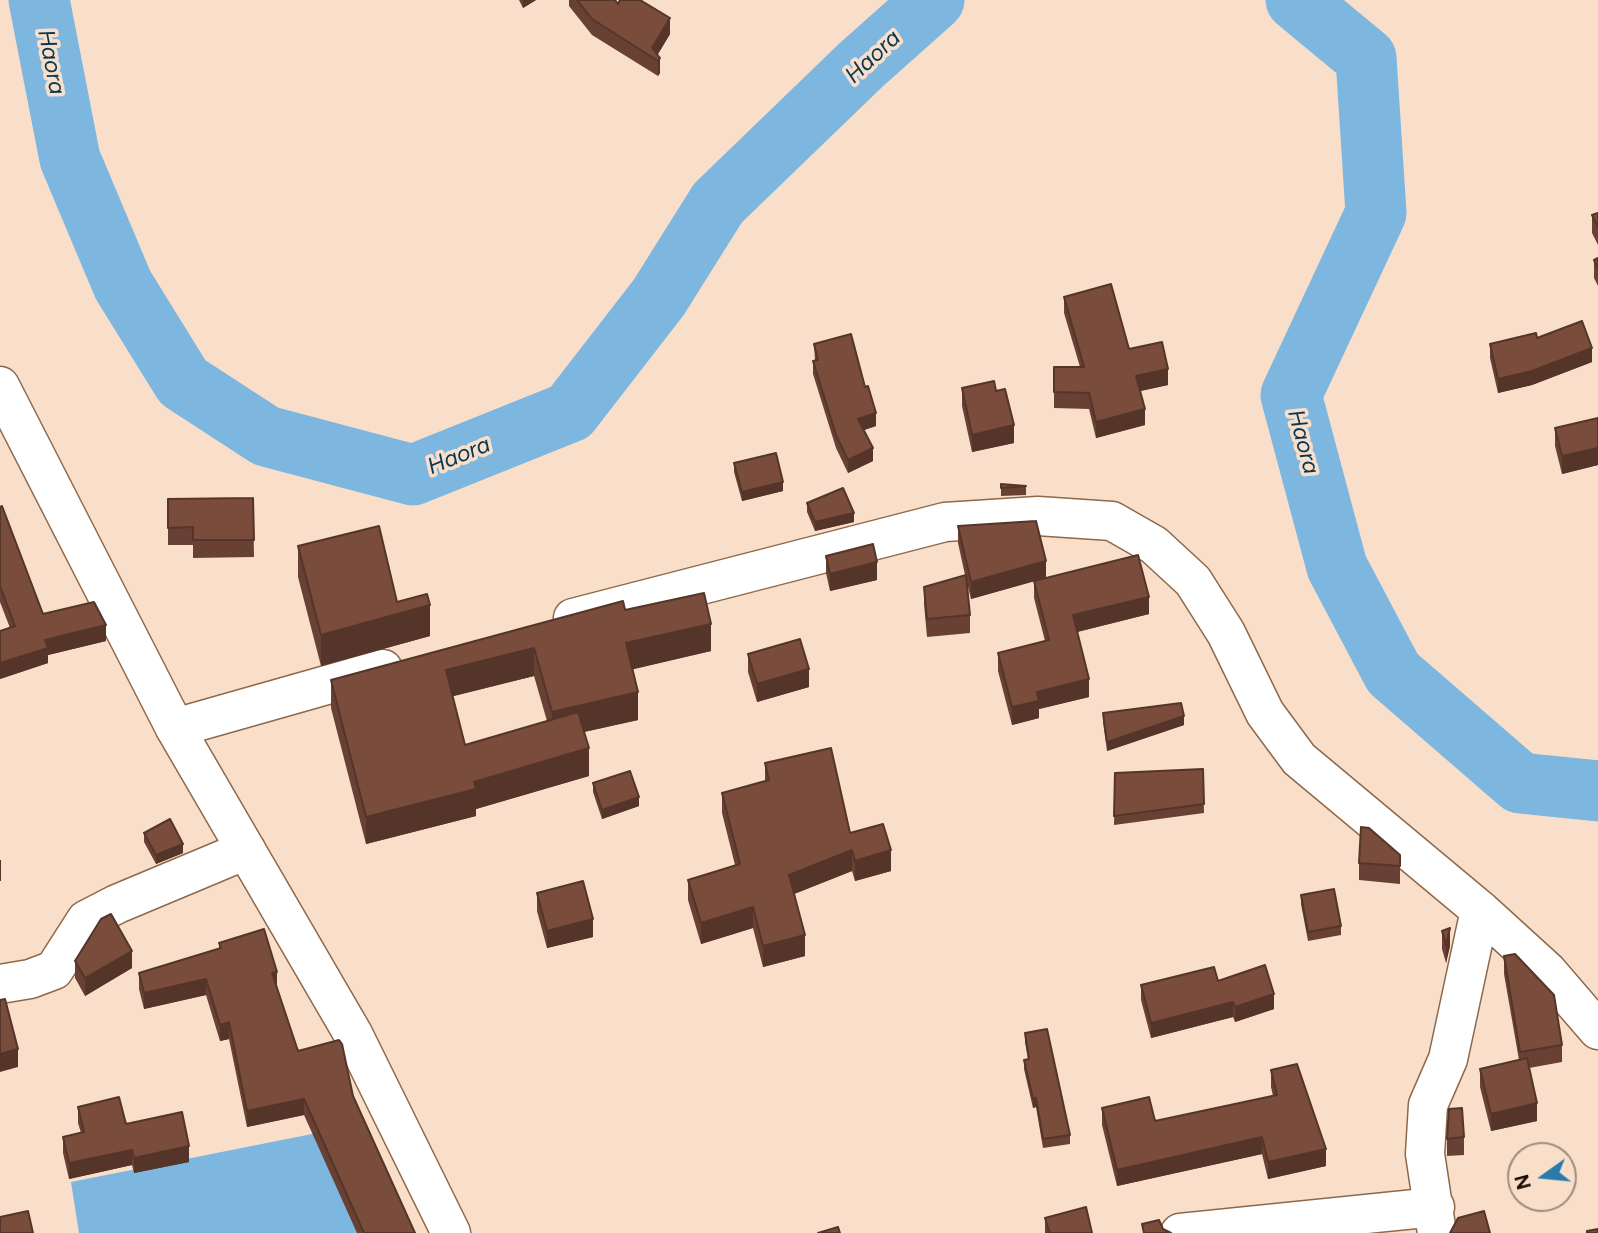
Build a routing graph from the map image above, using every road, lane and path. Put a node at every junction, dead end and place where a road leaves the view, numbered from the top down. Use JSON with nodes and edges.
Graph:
{"nodes":[{"id":1,"x":3,"y":400,"type":"edge"},
{"id":2,"x":540,"y":626,"type":"edge"},
{"id":3,"x":421,"y":659,"type":"edge"},
{"id":4,"x":175,"y":728,"type":"junction"},
{"id":5,"x":246,"y":850,"type":"junction"},
{"id":6,"x":1480,"y":910,"type":"junction"},
{"id":7,"x":0,"y":984,"type":"edge"},
{"id":8,"x":1598,"y":1030,"type":"edge"},
{"id":9,"x":1436,"y":1220,"type":"edge"},
{"id":10,"x":451,"y":1233,"type":"edge"},
{"id":11,"x":1180,"y":1233,"type":"edge"}],
"edges":[{"from":1,"to":4,"type":"street"},
{"from":2,"to":6,"type":"street"},
{"from":3,"to":4,"type":"street"},
{"from":4,"to":5,"type":"street"},
{"from":5,"to":7,"type":"street"},
{"from":5,"to":10,"type":"street"},
{"from":6,"to":8,"type":"street"},
{"from":6,"to":9,"type":"street"},
{"from":9,"to":11,"type":"street"}]}
